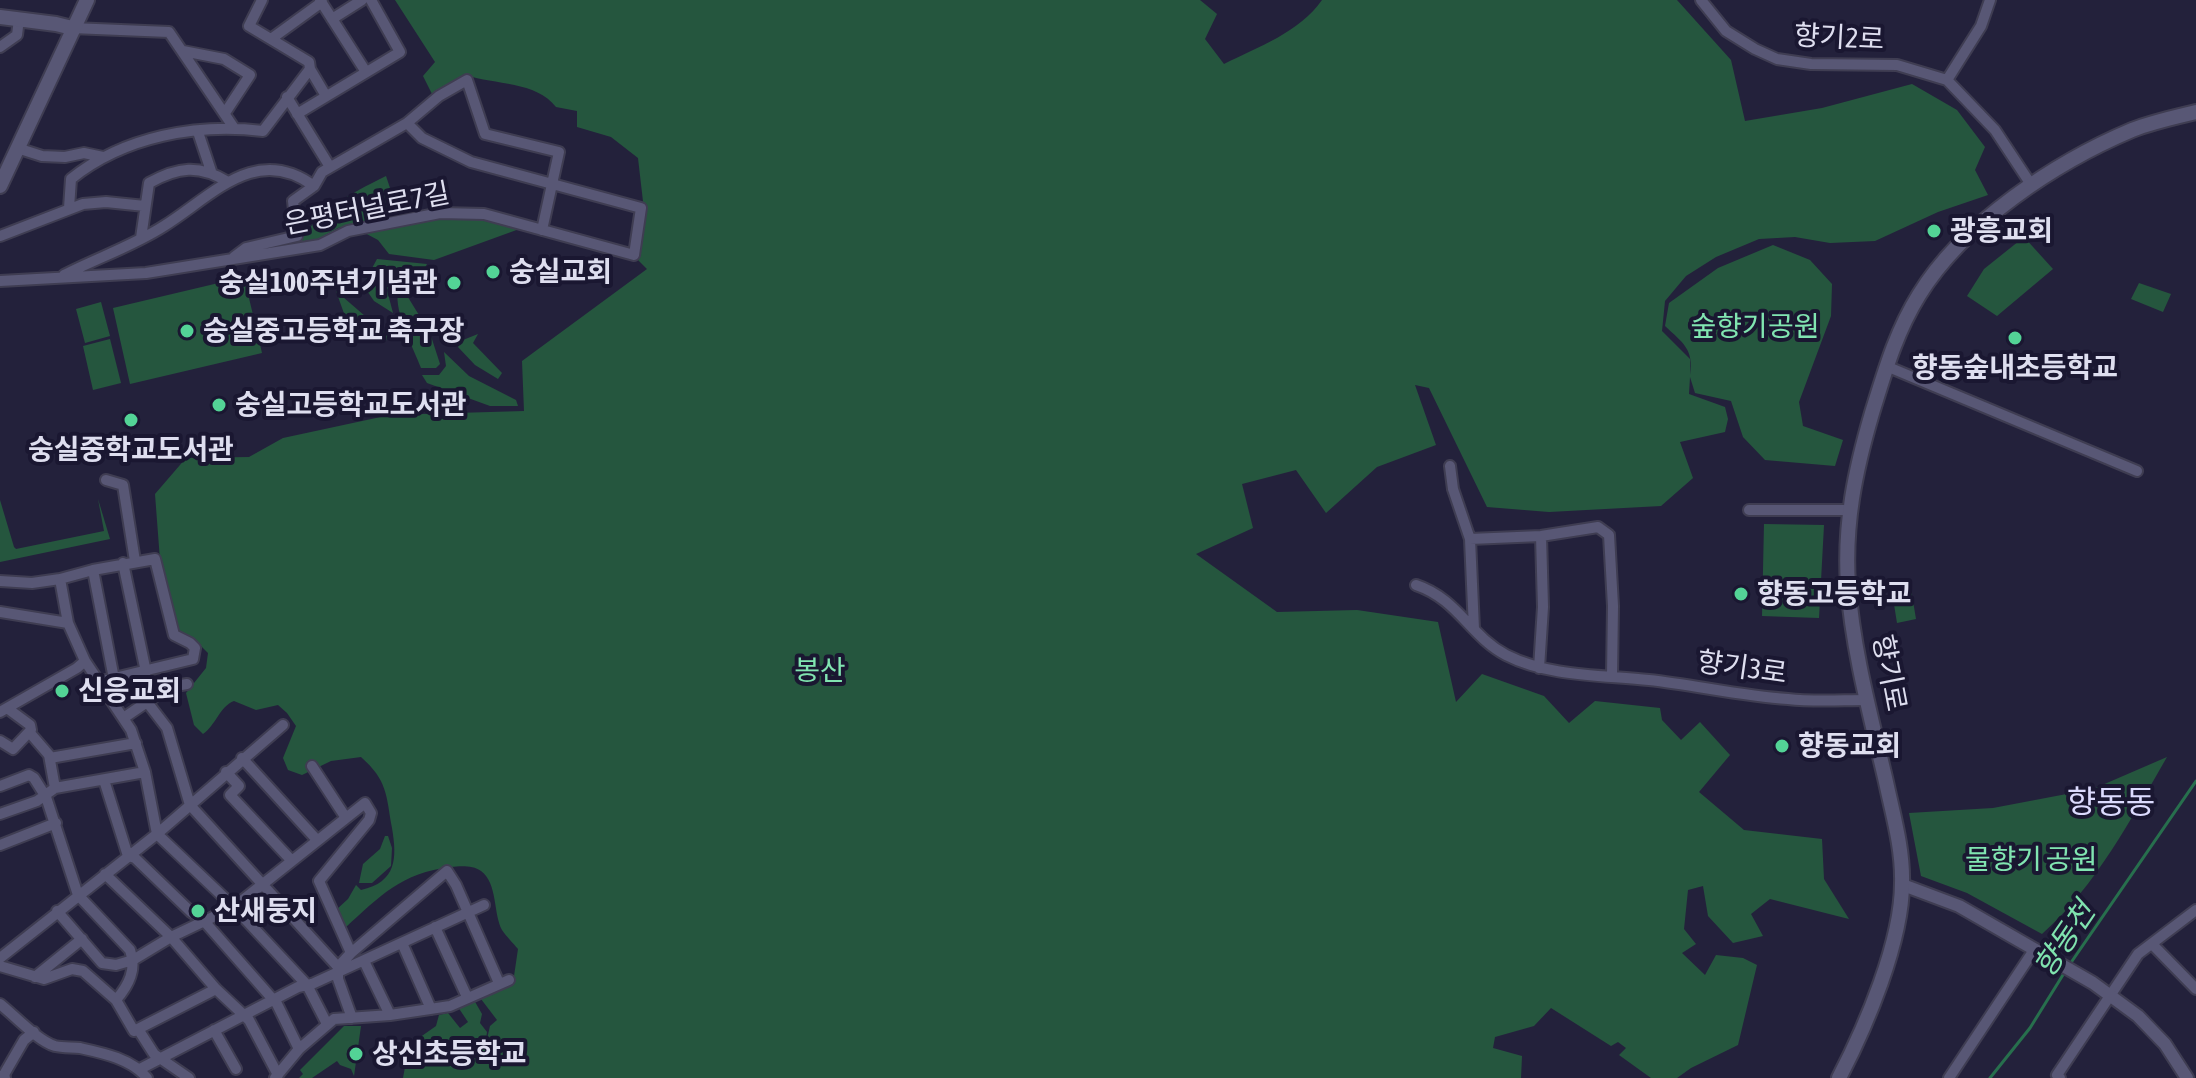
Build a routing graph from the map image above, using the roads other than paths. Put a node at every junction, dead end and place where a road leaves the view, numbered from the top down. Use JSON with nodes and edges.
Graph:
{"nodes":[{"id":1,"x":87,"y":0,"type":"edge"},
{"id":2,"x":262,"y":0,"type":"edge"},
{"id":3,"x":362,"y":0,"type":"edge"},
{"id":4,"x":371,"y":0,"type":"edge"},
{"id":5,"x":1701,"y":0,"type":"edge"},
{"id":6,"x":1990,"y":0,"type":"edge"},
{"id":7,"x":321,"y":1,"type":"edge"},
{"id":8,"x":0,"y":17,"type":"edge"},
{"id":9,"x":19,"y":19,"type":"junction"},
{"id":10,"x":332,"y":19,"type":"junction"},
{"id":11,"x":72,"y":28,"type":"junction"},
{"id":12,"x":271,"y":39,"type":"junction"},
{"id":13,"x":0,"y":47,"type":"edge"},
{"id":14,"x":183,"y":51,"type":"junction"},
{"id":15,"x":310,"y":69,"type":"junction"},
{"id":16,"x":366,"y":72,"type":"junction"},
{"id":17,"x":1947,"y":80,"type":"junction"},
{"id":18,"x":326,"y":96,"type":"junction"},
{"id":19,"x":287,"y":97,"type":"junction"},
{"id":20,"x":2196,"y":112,"type":"edge"},
{"id":21,"x":225,"y":113,"type":"junction"},
{"id":22,"x":297,"y":114,"type":"junction"},
{"id":23,"x":407,"y":123,"type":"junction"},
{"id":24,"x":234,"y":128,"type":"junction"},
{"id":25,"x":198,"y":132,"type":"junction"},
{"id":26,"x":17,"y":148,"type":"junction"},
{"id":27,"x":103,"y":157,"type":"junction"},
{"id":28,"x":330,"y":167,"type":"junction"},
{"id":29,"x":211,"y":171,"type":"junction"},
{"id":30,"x":228,"y":182,"type":"junction"},
{"id":31,"x":553,"y":182,"type":"junction"},
{"id":32,"x":0,"y":186,"type":"edge"},
{"id":33,"x":314,"y":186,"type":"junction"},
{"id":34,"x":2032,"y":186,"type":"junction"},
{"id":35,"x":145,"y":206,"type":"junction"},
{"id":36,"x":69,"y":208,"type":"junction"},
{"id":37,"x":542,"y":230,"type":"junction"},
{"id":38,"x":0,"y":236,"type":"edge"},
{"id":39,"x":141,"y":238,"type":"junction"},
{"id":40,"x":234,"y":257,"type":"junction"},
{"id":41,"x":57,"y":278,"type":"junction"},
{"id":42,"x":0,"y":281,"type":"edge"},
{"id":43,"x":1886,"y":366,"type":"junction"},
{"id":44,"x":1450,"y":466,"type":"dead end"},
{"id":45,"x":2137,"y":471,"type":"dead end"},
{"id":46,"x":106,"y":480,"type":"dead end"},
{"id":47,"x":1749,"y":510,"type":"dead end"},
{"id":48,"x":1849,"y":510,"type":"junction"},
{"id":49,"x":1541,"y":536,"type":"junction"},
{"id":50,"x":1470,"y":539,"type":"junction"},
{"id":51,"x":129,"y":562,"type":"junction"},
{"id":52,"x":93,"y":570,"type":"junction"},
{"id":53,"x":60,"y":579,"type":"junction"},
{"id":54,"x":0,"y":581,"type":"edge"},
{"id":55,"x":1416,"y":585,"type":"dead end"},
{"id":56,"x":0,"y":612,"type":"edge"},
{"id":57,"x":68,"y":623,"type":"junction"},
{"id":58,"x":1474,"y":629,"type":"junction"},
{"id":59,"x":85,"y":661,"type":"junction"},
{"id":60,"x":1539,"y":668,"type":"junction"},
{"id":61,"x":146,"y":672,"type":"junction"},
{"id":62,"x":1612,"y":676,"type":"junction"},
{"id":63,"x":114,"y":679,"type":"junction"},
{"id":64,"x":98,"y":682,"type":"junction"},
{"id":65,"x":187,"y":684,"type":"dead end"},
{"id":66,"x":1867,"y":700,"type":"junction"},
{"id":67,"x":147,"y":702,"type":"junction"},
{"id":68,"x":4,"y":710,"type":"edge"},
{"id":69,"x":125,"y":717,"type":"junction"},
{"id":70,"x":283,"y":725,"type":"dead end"},
{"id":71,"x":30,"y":732,"type":"junction"},
{"id":72,"x":0,"y":741,"type":"edge"},
{"id":73,"x":136,"y":743,"type":"junction"},
{"id":74,"x":50,"y":758,"type":"junction"},
{"id":75,"x":242,"y":758,"type":"junction"},
{"id":76,"x":312,"y":766,"type":"dead end"},
{"id":77,"x":145,"y":772,"type":"junction"},
{"id":78,"x":226,"y":772,"type":"junction"},
{"id":79,"x":104,"y":780,"type":"junction"},
{"id":80,"x":0,"y":786,"type":"edge"},
{"id":81,"x":55,"y":788,"type":"junction"},
{"id":82,"x":46,"y":797,"type":"junction"},
{"id":83,"x":190,"y":805,"type":"junction"},
{"id":84,"x":0,"y":814,"type":"edge"},
{"id":85,"x":346,"y":818,"type":"junction"},
{"id":86,"x":56,"y":823,"type":"junction"},
{"id":87,"x":157,"y":834,"type":"junction"},
{"id":88,"x":317,"y":840,"type":"junction"},
{"id":89,"x":0,"y":845,"type":"edge"},
{"id":90,"x":128,"y":856,"type":"junction"},
{"id":91,"x":292,"y":861,"type":"junction"},
{"id":92,"x":105,"y":874,"type":"junction"},
{"id":93,"x":264,"y":883,"type":"junction"},
{"id":94,"x":1903,"y":885,"type":"junction"},
{"id":95,"x":78,"y":895,"type":"junction"},
{"id":96,"x":484,"y":905,"type":"dead end"},
{"id":97,"x":234,"y":907,"type":"junction"},
{"id":98,"x":57,"y":911,"type":"junction"},
{"id":99,"x":2196,"y":911,"type":"edge"},
{"id":100,"x":467,"y":912,"type":"junction"},
{"id":101,"x":204,"y":921,"type":"junction"},
{"id":102,"x":435,"y":927,"type":"junction"},
{"id":103,"x":171,"y":937,"type":"junction"},
{"id":104,"x":82,"y":939,"type":"junction"},
{"id":105,"x":402,"y":943,"type":"junction"},
{"id":106,"x":2152,"y":944,"type":"junction"},
{"id":107,"x":351,"y":953,"type":"junction"},
{"id":108,"x":2040,"y":954,"type":"junction"},
{"id":109,"x":0,"y":958,"type":"edge"},
{"id":110,"x":133,"y":960,"type":"junction"},
{"id":111,"x":364,"y":961,"type":"junction"},
{"id":112,"x":0,"y":966,"type":"edge"},
{"id":113,"x":338,"y":970,"type":"junction"},
{"id":114,"x":35,"y":977,"type":"junction"},
{"id":115,"x":307,"y":985,"type":"junction"},
{"id":116,"x":216,"y":989,"type":"junction"},
{"id":117,"x":2196,"y":989,"type":"edge"},
{"id":118,"x":2110,"y":996,"type":"junction"},
{"id":119,"x":467,"y":997,"type":"junction"},
{"id":120,"x":271,"y":999,"type":"junction"},
{"id":121,"x":116,"y":1000,"type":"junction"},
{"id":122,"x":0,"y":1004,"type":"edge"},
{"id":123,"x":431,"y":1009,"type":"junction"},
{"id":124,"x":243,"y":1015,"type":"junction"},
{"id":125,"x":390,"y":1015,"type":"junction"},
{"id":126,"x":352,"y":1018,"type":"junction"},
{"id":127,"x":327,"y":1024,"type":"junction"},
{"id":128,"x":136,"y":1030,"type":"junction"},
{"id":129,"x":214,"y":1030,"type":"junction"},
{"id":130,"x":34,"y":1032,"type":"junction"},
{"id":131,"x":299,"y":1049,"type":"junction"},
{"id":132,"x":161,"y":1059,"type":"junction"},
{"id":133,"x":236,"y":1069,"type":"dead end"},
{"id":134,"x":144,"y":1074,"type":"edge"},
{"id":135,"x":276,"y":1076,"type":"edge"},
{"id":136,"x":1,"y":1078,"type":"edge"},
{"id":137,"x":189,"y":1078,"type":"edge"},
{"id":138,"x":1839,"y":1078,"type":"edge"},
{"id":139,"x":1949,"y":1078,"type":"edge"},
{"id":140,"x":2060,"y":1078,"type":"edge"},
{"id":141,"x":2187,"y":1078,"type":"edge"}],
"edges":[{"from":1,"to":11,"type":"main road"},
{"from":2,"to":12,"type":"street"},
{"from":3,"to":10,"type":"street"},
{"from":4,"to":16,"type":"street"},
{"from":5,"to":17,"type":"street","name":"향기2로"},
{"from":6,"to":17,"type":"street"},
{"from":7,"to":10,"type":"street"},
{"from":7,"to":12,"type":"street"},
{"from":8,"to":9,"type":"main road"},
{"from":9,"to":11,"type":"main road"},
{"from":9,"to":13,"type":"street"},
{"from":10,"to":16,"type":"street"},
{"from":11,"to":14,"type":"street"},
{"from":11,"to":26,"type":"main road"},
{"from":12,"to":15,"type":"street"},
{"from":14,"to":21,"type":"street"},
{"from":14,"to":21,"type":"street"},
{"from":15,"to":18,"type":"street"},
{"from":15,"to":19,"type":"street"},
{"from":16,"to":18,"type":"street"},
{"from":17,"to":34,"type":"street","name":"향기2로"},
{"from":18,"to":22,"type":"street"},
{"from":19,"to":22,"type":"street"},
{"from":19,"to":24,"type":"street"},
{"from":20,"to":34,"type":"main road","name":"향기로"},
{"from":21,"to":24,"type":"street"},
{"from":22,"to":28,"type":"street"},
{"from":23,"to":28,"type":"street"},
{"from":23,"to":31,"type":"street"},
{"from":23,"to":31,"type":"street"},
{"from":24,"to":25,"type":"street"},
{"from":25,"to":27,"type":"street"},
{"from":25,"to":29,"type":"street"},
{"from":26,"to":27,"type":"street"},
{"from":26,"to":32,"type":"main road"},
{"from":27,"to":36,"type":"street"},
{"from":28,"to":33,"type":"street"},
{"from":29,"to":30,"type":"street"},
{"from":29,"to":35,"type":"street"},
{"from":30,"to":33,"type":"street","name":"은평터널로7길"},
{"from":30,"to":39,"type":"street","name":"은평터널로7길"},
{"from":31,"to":37,"type":"street"},
{"from":31,"to":37,"type":"street","name":"은평터널로7길"},
{"from":33,"to":40,"type":"street"},
{"from":34,"to":43,"type":"main road","name":"향기로"},
{"from":35,"to":36,"type":"street"},
{"from":35,"to":39,"type":"street"},
{"from":36,"to":38,"type":"street"},
{"from":37,"to":40,"type":"street","name":"은평터널로7길"},
{"from":39,"to":41,"type":"street","name":"은평터널로7길"},
{"from":40,"to":41,"type":"street","name":"은평터널로7길"},
{"from":41,"to":42,"type":"street","name":"은평터널로7길"},
{"from":43,"to":45,"type":"street"},
{"from":43,"to":48,"type":"main road","name":"향기로"},
{"from":44,"to":50,"type":"street"},
{"from":46,"to":51,"type":"street"},
{"from":47,"to":48,"type":"street"},
{"from":48,"to":66,"type":"main road","name":"향기로"},
{"from":49,"to":50,"type":"street"},
{"from":49,"to":60,"type":"street"},
{"from":49,"to":62,"type":"street"},
{"from":50,"to":58,"type":"street"},
{"from":51,"to":52,"type":"street"},
{"from":51,"to":61,"type":"street"},
{"from":51,"to":61,"type":"street"},
{"from":52,"to":53,"type":"street"},
{"from":52,"to":63,"type":"street"},
{"from":53,"to":54,"type":"street"},
{"from":53,"to":57,"type":"street"},
{"from":55,"to":58,"type":"street","name":"향기3로"},
{"from":56,"to":57,"type":"street"},
{"from":57,"to":59,"type":"street"},
{"from":58,"to":60,"type":"street","name":"향기3로"},
{"from":59,"to":64,"type":"street"},
{"from":59,"to":68,"type":"street"},
{"from":60,"to":62,"type":"street","name":"향기3로"},
{"from":61,"to":63,"type":"street"},
{"from":62,"to":66,"type":"street","name":"향기3로"},
{"from":63,"to":64,"type":"street"},
{"from":64,"to":69,"type":"street"},
{"from":65,"to":67,"type":"street"},
{"from":66,"to":94,"type":"main road","name":"향기로"},
{"from":67,"to":69,"type":"street"},
{"from":67,"to":83,"type":"street"},
{"from":68,"to":71,"type":"street"},
{"from":69,"to":73,"type":"street"},
{"from":70,"to":75,"type":"street"},
{"from":71,"to":72,"type":"street"},
{"from":71,"to":74,"type":"street"},
{"from":73,"to":74,"type":"street"},
{"from":73,"to":77,"type":"street"},
{"from":74,"to":81,"type":"street"},
{"from":75,"to":78,"type":"street"},
{"from":75,"to":88,"type":"street"},
{"from":76,"to":85,"type":"street"},
{"from":77,"to":79,"type":"street"},
{"from":77,"to":87,"type":"street"},
{"from":78,"to":83,"type":"street"},
{"from":78,"to":91,"type":"street"},
{"from":79,"to":81,"type":"street"},
{"from":79,"to":90,"type":"street"},
{"from":80,"to":82,"type":"street"},
{"from":81,"to":82,"type":"street"},
{"from":82,"to":84,"type":"street"},
{"from":82,"to":86,"type":"street"},
{"from":83,"to":87,"type":"street"},
{"from":83,"to":93,"type":"street"},
{"from":85,"to":88,"type":"street"},
{"from":85,"to":107,"type":"street"},
{"from":86,"to":89,"type":"street"},
{"from":86,"to":95,"type":"street"},
{"from":87,"to":90,"type":"street"},
{"from":87,"to":97,"type":"street"},
{"from":88,"to":91,"type":"street"},
{"from":90,"to":92,"type":"street"},
{"from":90,"to":101,"type":"street"},
{"from":91,"to":93,"type":"street"},
{"from":92,"to":95,"type":"street"},
{"from":92,"to":103,"type":"street"},
{"from":93,"to":97,"type":"street"},
{"from":93,"to":113,"type":"street"},
{"from":94,"to":108,"type":"street"},
{"from":94,"to":138,"type":"main road","name":"향기로"},
{"from":95,"to":98,"type":"street"},
{"from":95,"to":110,"type":"street"},
{"from":96,"to":100,"type":"street"},
{"from":97,"to":101,"type":"street"},
{"from":97,"to":115,"type":"street"},
{"from":98,"to":104,"type":"street"},
{"from":98,"to":109,"type":"street"},
{"from":99,"to":106,"type":"street"},
{"from":100,"to":102,"type":"street"},
{"from":100,"to":107,"type":"street"},
{"from":100,"to":119,"type":"street"},
{"from":101,"to":103,"type":"street"},
{"from":101,"to":120,"type":"street"},
{"from":102,"to":105,"type":"street"},
{"from":102,"to":119,"type":"street"},
{"from":103,"to":110,"type":"street"},
{"from":103,"to":116,"type":"street"},
{"from":104,"to":110,"type":"street"},
{"from":104,"to":114,"type":"street"},
{"from":105,"to":111,"type":"street"},
{"from":105,"to":123,"type":"street"},
{"from":106,"to":117,"type":"street"},
{"from":106,"to":118,"type":"street"},
{"from":107,"to":113,"type":"street"},
{"from":108,"to":118,"type":"street"},
{"from":108,"to":139,"type":"street"},
{"from":110,"to":121,"type":"street"},
{"from":111,"to":113,"type":"street"},
{"from":111,"to":125,"type":"street"},
{"from":112,"to":114,"type":"street"},
{"from":113,"to":115,"type":"street"},
{"from":113,"to":126,"type":"street"},
{"from":114,"to":121,"type":"street"},
{"from":115,"to":120,"type":"street"},
{"from":115,"to":127,"type":"street"},
{"from":116,"to":124,"type":"street"},
{"from":116,"to":128,"type":"street"},
{"from":118,"to":140,"type":"street"},
{"from":118,"to":141,"type":"street"},
{"from":119,"to":123,"type":"street"},
{"from":120,"to":124,"type":"street"},
{"from":120,"to":131,"type":"street"},
{"from":121,"to":128,"type":"street"},
{"from":122,"to":130,"type":"street"},
{"from":123,"to":125,"type":"street"},
{"from":124,"to":129,"type":"street"},
{"from":124,"to":135,"type":"street"},
{"from":125,"to":126,"type":"street"},
{"from":126,"to":127,"type":"street"},
{"from":127,"to":131,"type":"street"},
{"from":128,"to":132,"type":"street"},
{"from":129,"to":132,"type":"street"},
{"from":129,"to":133,"type":"street"},
{"from":130,"to":134,"type":"street"},
{"from":130,"to":136,"type":"street"},
{"from":131,"to":135,"type":"street"},
{"from":132,"to":134,"type":"street"},
{"from":132,"to":137,"type":"street"}]}
